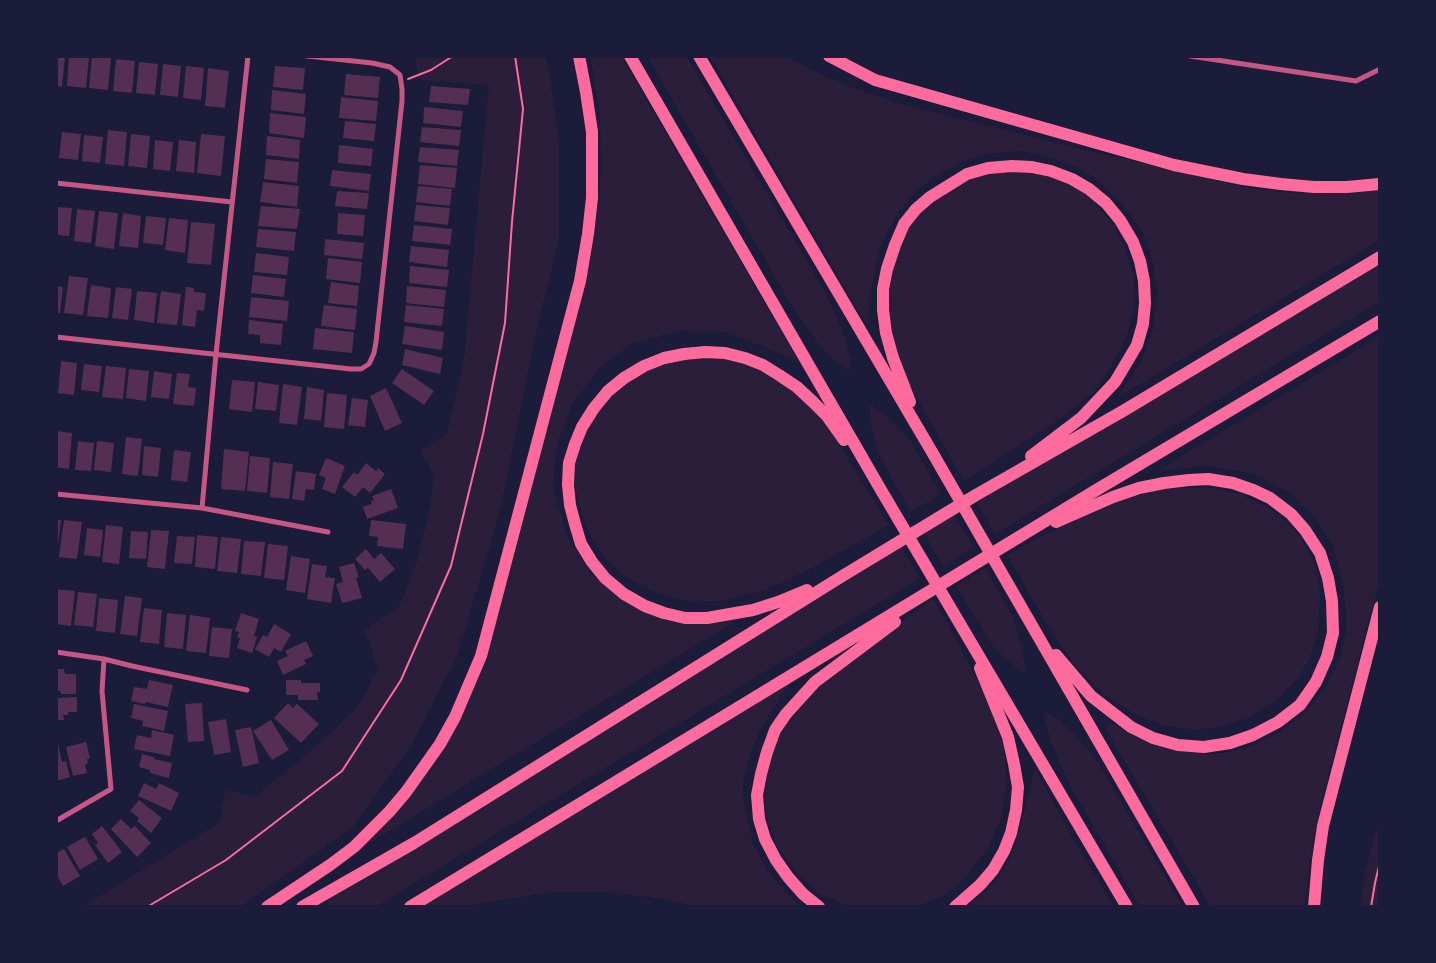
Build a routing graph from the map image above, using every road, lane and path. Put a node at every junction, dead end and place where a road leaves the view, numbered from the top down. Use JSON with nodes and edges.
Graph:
{"nodes":[{"id":1,"x":248,"y":56,"type":"edge"},
{"id":2,"x":307,"y":56,"type":"edge"},
{"id":3,"x":453,"y":56,"type":"edge"},
{"id":4,"x":516,"y":56,"type":"edge"},
{"id":5,"x":579,"y":56,"type":"edge"},
{"id":6,"x":630,"y":56,"type":"edge"},
{"id":7,"x":699,"y":56,"type":"edge"},
{"id":8,"x":829,"y":56,"type":"edge"},
{"id":9,"x":1190,"y":56,"type":"edge"},
{"id":10,"x":1380,"y":70,"type":"edge"},
{"id":11,"x":418,"y":75,"type":"dead end"},
{"id":12,"x":56,"y":183,"type":"edge"},
{"id":13,"x":1380,"y":184,"type":"edge"},
{"id":14,"x":232,"y":202,"type":"junction"},
{"id":15,"x":1380,"y":257,"type":"edge"},
{"id":16,"x":1380,"y":322,"type":"edge"},
{"id":17,"x":56,"y":337,"type":"edge"},
{"id":18,"x":216,"y":354,"type":"junction"},
{"id":19,"x":932,"y":452,"type":"junction"},
{"id":20,"x":881,"y":490,"type":"junction"},
{"id":21,"x":56,"y":494,"type":"edge"},
{"id":22,"x":976,"y":495,"type":"junction"},
{"id":23,"x":202,"y":508,"type":"junction"},
{"id":24,"x":328,"y":532,"type":"dead end"},
{"id":25,"x":1012,"y":541,"type":"junction"},
{"id":26,"x":962,"y":572,"type":"junction"},
{"id":27,"x":844,"y":575,"type":"junction"},
{"id":28,"x":1015,"y":596,"type":"junction"},
{"id":29,"x":1380,"y":607,"type":"edge"},
{"id":30,"x":960,"y":622,"type":"junction"},
{"id":31,"x":56,"y":652,"type":"edge"},
{"id":32,"x":104,"y":659,"type":"junction"},
{"id":33,"x":247,"y":690,"type":"dead end"},
{"id":34,"x":56,"y":821,"type":"edge"},
{"id":35,"x":1380,"y":862,"type":"edge"},
{"id":36,"x":146,"y":907,"type":"edge"},
{"id":37,"x":267,"y":907,"type":"edge"},
{"id":38,"x":302,"y":907,"type":"edge"},
{"id":39,"x":410,"y":907,"type":"edge"},
{"id":40,"x":819,"y":907,"type":"edge"},
{"id":41,"x":955,"y":907,"type":"edge"},
{"id":42,"x":1127,"y":907,"type":"edge"},
{"id":43,"x":1194,"y":907,"type":"edge"},
{"id":44,"x":1314,"y":907,"type":"edge"},
{"id":45,"x":1371,"y":907,"type":"edge"}],
"edges":[{"from":1,"to":14,"type":"street"},
{"from":2,"to":18,"type":"street"},
{"from":3,"to":11,"type":"path"},
{"from":4,"to":36,"type":"path"},
{"from":5,"to":37,"type":"highway"},
{"from":6,"to":20,"type":"highway"},
{"from":7,"to":19,"type":"highway"},
{"from":8,"to":13,"type":"highway"},
{"from":9,"to":10,"type":"street"},
{"from":12,"to":14,"type":"street"},
{"from":14,"to":18,"type":"street"},
{"from":15,"to":22,"type":"highway"},
{"from":16,"to":25,"type":"highway"},
{"from":17,"to":18,"type":"street"},
{"from":18,"to":23,"type":"street"},
{"from":19,"to":22,"type":"highway"},
{"from":19,"to":28,"type":"highway"},
{"from":20,"to":27,"type":"highway"},
{"from":20,"to":30,"type":"highway"},
{"from":21,"to":23,"type":"street"},
{"from":22,"to":27,"type":"highway"},
{"from":23,"to":24,"type":"street"},
{"from":25,"to":26,"type":"highway"},
{"from":25,"to":28,"type":"highway"},
{"from":26,"to":39,"type":"highway"},
{"from":26,"to":40,"type":"highway"},
{"from":27,"to":38,"type":"highway"},
{"from":28,"to":43,"type":"highway"},
{"from":29,"to":44,"type":"highway"},
{"from":30,"to":41,"type":"highway"},
{"from":30,"to":42,"type":"highway"},
{"from":31,"to":32,"type":"street"},
{"from":32,"to":33,"type":"street"},
{"from":32,"to":34,"type":"street"},
{"from":35,"to":45,"type":"path"}]}
